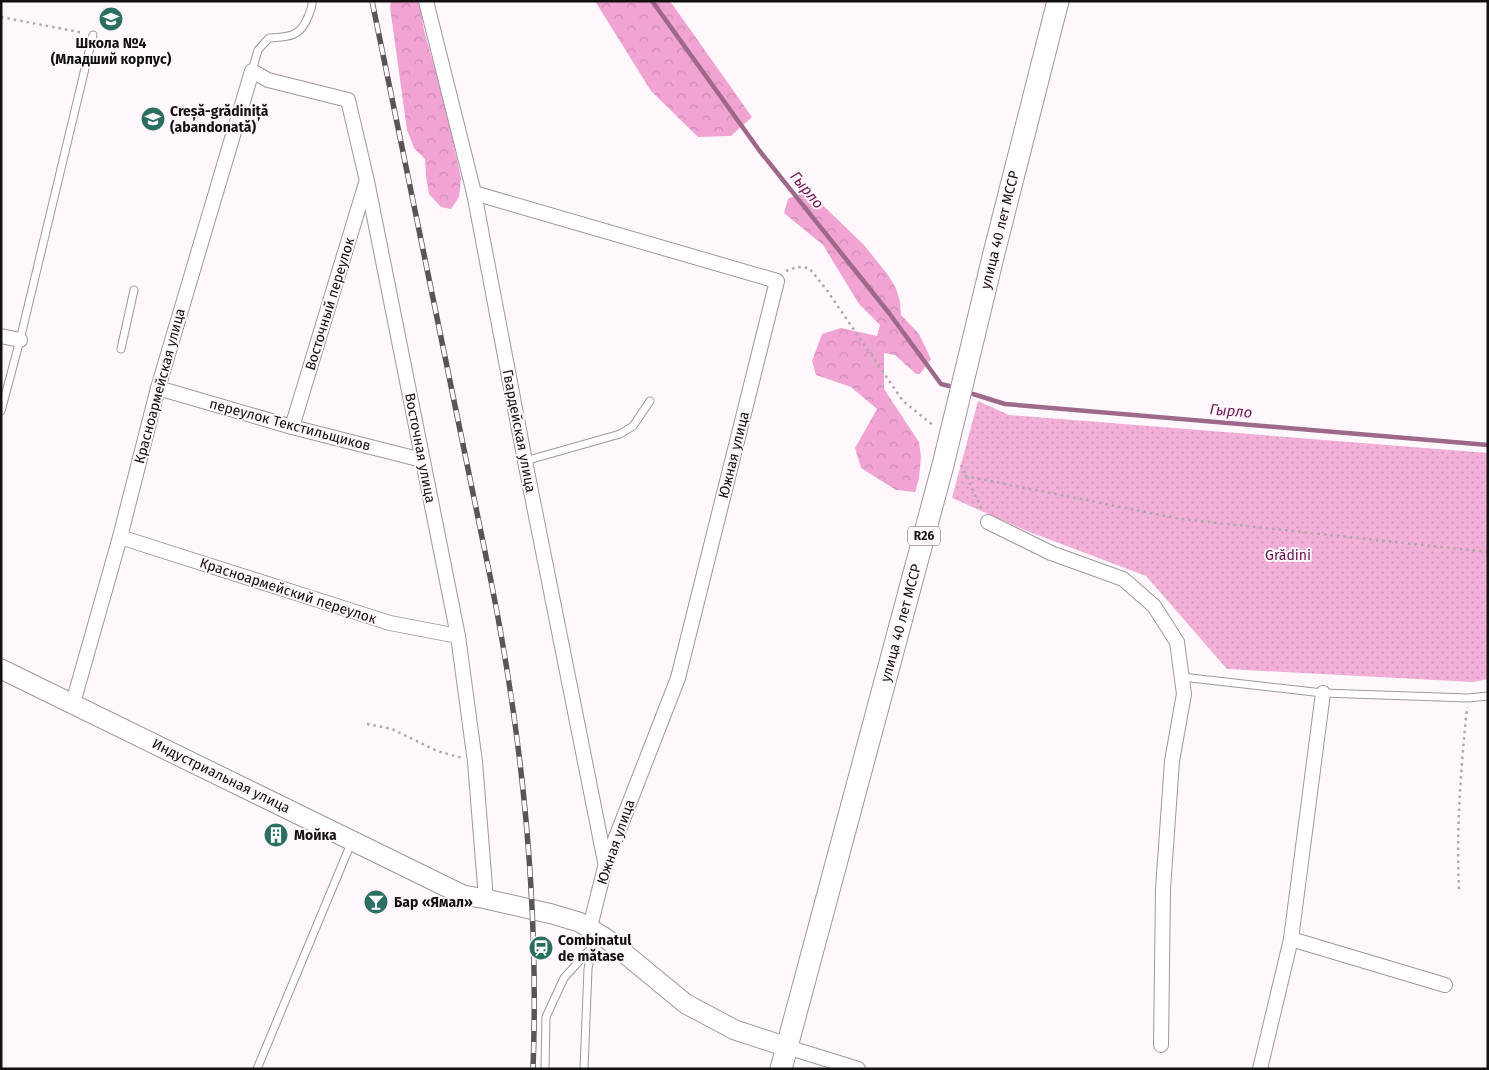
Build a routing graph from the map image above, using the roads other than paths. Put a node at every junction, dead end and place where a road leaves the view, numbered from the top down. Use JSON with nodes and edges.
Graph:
{"nodes":[{"id":1,"x":312,"y":1,"type":"edge"},
{"id":2,"x":426,"y":1,"type":"edge"},
{"id":3,"x":1058,"y":1,"type":"edge"},
{"id":4,"x":92,"y":35,"type":"road end"},
{"id":5,"x":252,"y":71,"type":"junction"},
{"id":6,"x":367,"y":181,"type":"junction"},
{"id":7,"x":474,"y":193,"type":"junction"},
{"id":8,"x":134,"y":290,"type":"dead end"},
{"id":9,"x":1,"y":336,"type":"edge"},
{"id":10,"x":20,"y":340,"type":"junction"},
{"id":11,"x":121,"y":350,"type":"dead end"},
{"id":12,"x":158,"y":388,"type":"junction"},
{"id":13,"x":650,"y":401,"type":"dead end"},
{"id":14,"x":1,"y":412,"type":"edge"},
{"id":15,"x":292,"y":426,"type":"junction"},
{"id":16,"x":422,"y":460,"type":"junction"},
{"id":17,"x":525,"y":461,"type":"junction"},
{"id":18,"x":988,"y":522,"type":"road end"},
{"id":19,"x":120,"y":537,"type":"junction"},
{"id":20,"x":458,"y":636,"type":"junction"},
{"id":21,"x":1,"y":669,"type":"edge"},
{"id":22,"x":1182,"y":677,"type":"junction"},
{"id":23,"x":1323,"y":693,"type":"junction"},
{"id":24,"x":1488,"y":696,"type":"edge"},
{"id":25,"x":73,"y":703,"type":"junction"},
{"id":26,"x":352,"y":841,"type":"junction"},
{"id":27,"x":606,"y":863,"type":"junction"},
{"id":28,"x":486,"y":899,"type":"junction"},
{"id":29,"x":590,"y":927,"type":"junction"},
{"id":30,"x":1291,"y":939,"type":"junction"},
{"id":31,"x":592,"y":947,"type":"junction"},
{"id":32,"x":1445,"y":985,"type":"dead end"},
{"id":33,"x":1161,"y":1045,"type":"dead end"},
{"id":34,"x":787,"y":1047,"type":"junction"},
{"id":35,"x":256,"y":1069,"type":"edge"},
{"id":36,"x":545,"y":1069,"type":"edge"},
{"id":37,"x":584,"y":1069,"type":"edge"},
{"id":38,"x":782,"y":1069,"type":"edge"},
{"id":39,"x":858,"y":1069,"type":"edge"},
{"id":40,"x":1260,"y":1069,"type":"edge"}],
"edges":[{"from":1,"to":5,"type":"lane"},
{"from":2,"to":7,"type":"street","name":"Гвардейская улица"},
{"from":3,"to":34,"type":"main road","name":"улица 40 лет МССР","number":"R26"},
{"from":4,"to":10,"type":"lane"},
{"from":5,"to":6,"type":"street","name":"Восточная улица"},
{"from":5,"to":12,"type":"street","name":"Красноармейская улица"},
{"from":6,"to":15,"type":"street","name":"Восточный переулок"},
{"from":6,"to":16,"type":"street","name":"Восточная улица"},
{"from":7,"to":17,"type":"street","name":"Гвардейская улица"},
{"from":7,"to":27,"type":"street","name":"Южная улица"},
{"from":8,"to":11,"type":"lane"},
{"from":9,"to":10,"type":"street"},
{"from":10,"to":14,"type":"lane"},
{"from":12,"to":15,"type":"street","name":"переулок Текстильщиков"},
{"from":12,"to":19,"type":"street","name":"Красноармейская улица"},
{"from":13,"to":17,"type":"lane"},
{"from":15,"to":16,"type":"street","name":"переулок Текстильщиков"},
{"from":16,"to":20,"type":"street","name":"Восточная улица"},
{"from":17,"to":27,"type":"street","name":"Гвардейская улица"},
{"from":18,"to":22,"type":"street"},
{"from":19,"to":20,"type":"street","name":"Красноармейский переулок"},
{"from":19,"to":25,"type":"street","name":"Красноармейская улица"},
{"from":20,"to":28,"type":"street","name":"Восточная улица"},
{"from":21,"to":25,"type":"street","name":"Индустриальная улица"},
{"from":22,"to":23,"type":"lane"},
{"from":22,"to":33,"type":"street"},
{"from":23,"to":24,"type":"lane"},
{"from":23,"to":30,"type":"street"},
{"from":25,"to":26,"type":"street","name":"Индустриальная улица"},
{"from":26,"to":28,"type":"street","name":"Индустриальная улица"},
{"from":26,"to":35,"type":"lane"},
{"from":27,"to":29,"type":"street","name":"Южная улица"},
{"from":28,"to":29,"type":"street","name":"Индустриальная улица"},
{"from":29,"to":31,"type":"lane"},
{"from":29,"to":34,"type":"street","name":"Индустриальная улица"},
{"from":30,"to":32,"type":"street"},
{"from":30,"to":40,"type":"street"},
{"from":31,"to":36,"type":"lane"},
{"from":31,"to":37,"type":"lane"},
{"from":34,"to":38,"type":"main road","name":"улица 40 лет МССР","number":"R26"},
{"from":34,"to":39,"type":"street"}]}
